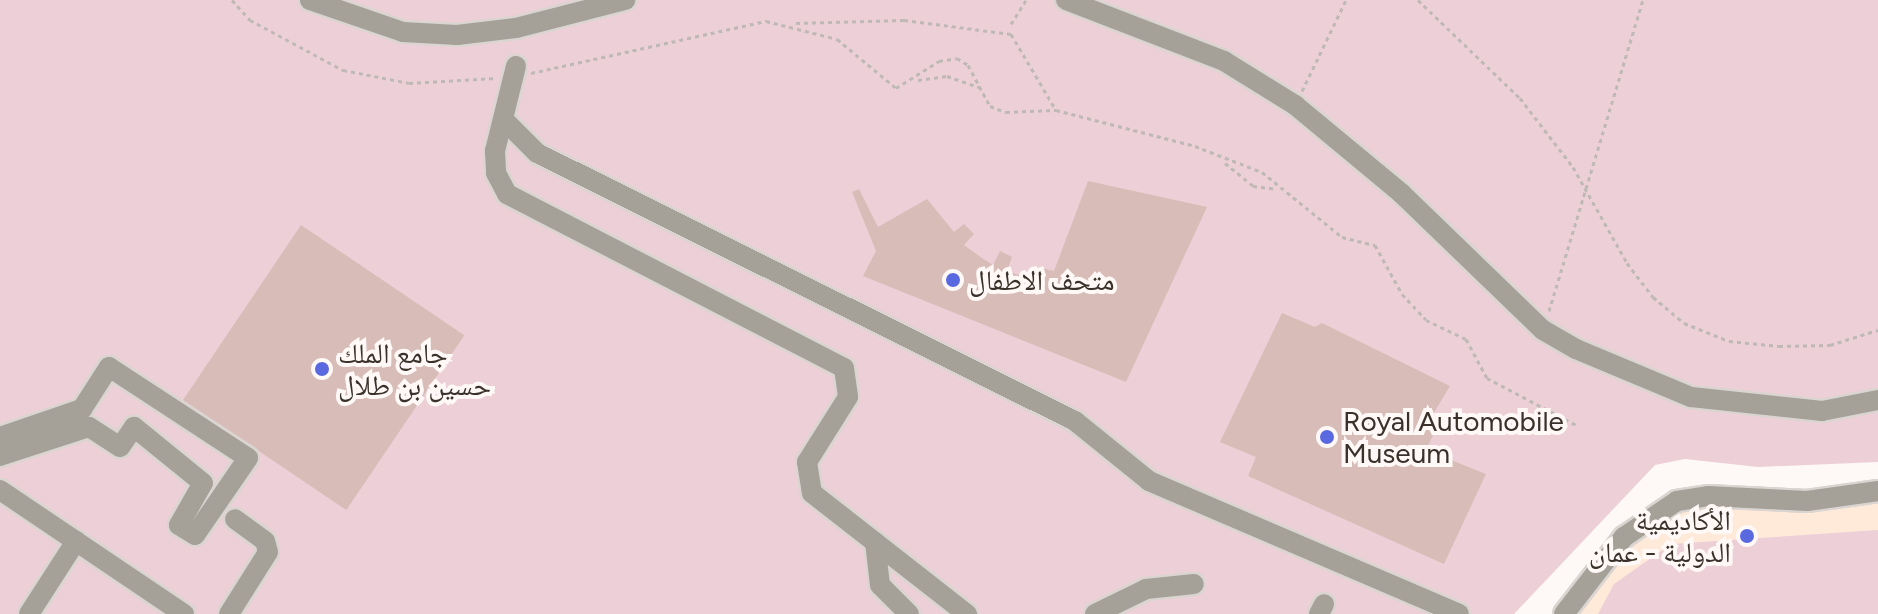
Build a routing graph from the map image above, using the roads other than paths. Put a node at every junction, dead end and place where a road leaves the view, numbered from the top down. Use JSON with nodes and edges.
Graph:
{"nodes":[{"id":1,"x":310,"y":0,"type":"edge"},
{"id":2,"x":625,"y":0,"type":"edge"},
{"id":3,"x":1066,"y":0,"type":"edge"},
{"id":4,"x":516,"y":71,"type":"road end"},
{"id":5,"x":506,"y":122,"type":"junction"},
{"id":6,"x":1878,"y":400,"type":"edge"},
{"id":7,"x":0,"y":437,"type":"edge"},
{"id":8,"x":0,"y":456,"type":"edge"},
{"id":9,"x":0,"y":490,"type":"edge"},
{"id":10,"x":1878,"y":491,"type":"edge"},
{"id":11,"x":235,"y":519,"type":"dead end"},
{"id":12,"x":76,"y":541,"type":"junction"},
{"id":13,"x":875,"y":542,"type":"junction"},
{"id":14,"x":1194,"y":584,"type":"dead end"},
{"id":15,"x":1569,"y":612,"type":"edge"},
{"id":16,"x":29,"y":614,"type":"edge"},
{"id":17,"x":184,"y":614,"type":"edge"},
{"id":18,"x":229,"y":614,"type":"edge"},
{"id":19,"x":909,"y":614,"type":"edge"},
{"id":20,"x":967,"y":614,"type":"edge"},
{"id":21,"x":1095,"y":614,"type":"edge"},
{"id":22,"x":1459,"y":614,"type":"edge"}],
"edges":[{"from":1,"to":2,"type":"street"},
{"from":3,"to":6,"type":"street"},
{"from":4,"to":5,"type":"street"},
{"from":5,"to":13,"type":"street"},
{"from":5,"to":22,"type":"street"},
{"from":7,"to":8,"type":"street"},
{"from":9,"to":12,"type":"street"},
{"from":10,"to":15,"type":"street"},
{"from":11,"to":18,"type":"street"},
{"from":12,"to":16,"type":"street"},
{"from":12,"to":17,"type":"street"},
{"from":13,"to":19,"type":"street"},
{"from":13,"to":20,"type":"street"},
{"from":14,"to":21,"type":"street"}]}
